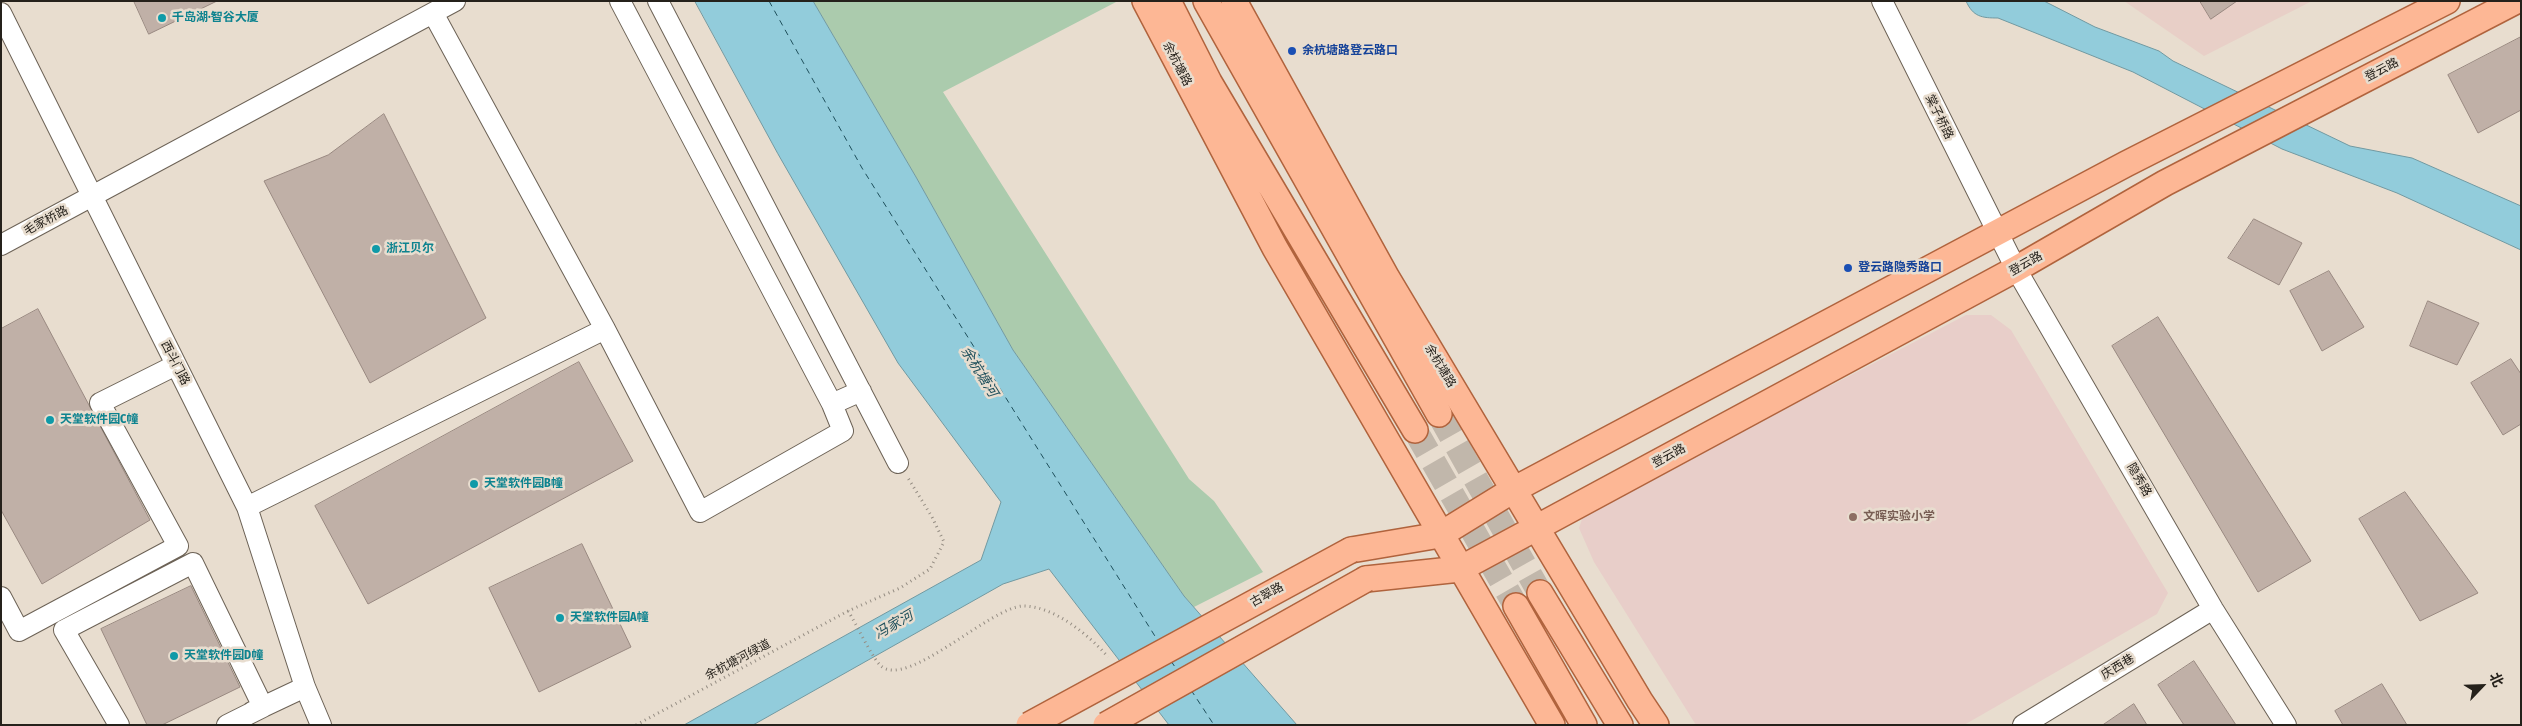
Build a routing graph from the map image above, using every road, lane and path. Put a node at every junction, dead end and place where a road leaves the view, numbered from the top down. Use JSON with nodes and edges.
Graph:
{"nodes":[{"id":1,"x":454,"y":1,"type":"edge"},
{"id":2,"x":620,"y":1,"type":"edge"},
{"id":3,"x":658,"y":1,"type":"edge"},
{"id":4,"x":1145,"y":1,"type":"edge"},
{"id":5,"x":1168,"y":1,"type":"edge"},
{"id":6,"x":1206,"y":1,"type":"edge"},
{"id":7,"x":1234,"y":1,"type":"edge"},
{"id":8,"x":1882,"y":1,"type":"edge"},
{"id":9,"x":2447,"y":1,"type":"edge"},
{"id":10,"x":2516,"y":1,"type":"edge"},
{"id":11,"x":1,"y":13,"type":"edge"},
{"id":12,"x":433,"y":13,"type":"junction"},
{"id":13,"x":92,"y":197,"type":"junction"},
{"id":14,"x":1996,"y":232,"type":"junction"},
{"id":15,"x":1,"y":245,"type":"edge"},
{"id":16,"x":2016,"y":269,"type":"junction"},
{"id":17,"x":605,"y":329,"type":"junction"},
{"id":18,"x":176,"y":365,"type":"junction"},
{"id":19,"x":861,"y":391,"type":"junction"},
{"id":20,"x":832,"y":404,"type":"junction"},
{"id":21,"x":1438,"y":414,"type":"tunnel mouth"},
{"id":22,"x":1415,"y":430,"type":"tunnel mouth"},
{"id":23,"x":898,"y":463,"type":"joint"},
{"id":24,"x":1513,"y":490,"type":"junction"},
{"id":25,"x":247,"y":507,"type":"junction"},
{"id":26,"x":1536,"y":527,"type":"junction"},
{"id":27,"x":1440,"y":534,"type":"junction"},
{"id":28,"x":1460,"y":569,"type":"junction"},
{"id":29,"x":1540,"y":593,"type":"tunnel mouth"},
{"id":30,"x":1,"y":596,"type":"edge"},
{"id":31,"x":1516,"y":606,"type":"tunnel mouth"},
{"id":32,"x":2214,"y":609,"type":"junction"},
{"id":33,"x":848,"y":611,"type":"junction"},
{"id":34,"x":1112,"y":664,"type":"dead end"},
{"id":35,"x":304,"y":687,"type":"junction"},
{"id":36,"x":263,"y":707,"type":"junction"},
{"id":37,"x":119,"y":725,"type":"edge"},
{"id":38,"x":226,"y":725,"type":"edge"},
{"id":39,"x":321,"y":725,"type":"edge"},
{"id":40,"x":636,"y":725,"type":"edge"},
{"id":41,"x":1029,"y":725,"type":"edge"},
{"id":42,"x":1106,"y":725,"type":"edge"},
{"id":43,"x":1552,"y":725,"type":"edge"},
{"id":44,"x":1584,"y":725,"type":"edge"},
{"id":45,"x":1620,"y":725,"type":"edge"},
{"id":46,"x":1656,"y":725,"type":"edge"},
{"id":47,"x":2023,"y":725,"type":"edge"},
{"id":48,"x":2286,"y":725,"type":"edge"}],
"edges":[{"from":1,"to":12,"type":"street","name":"毛家桥路"},
{"from":2,"to":20,"type":"street"},
{"from":3,"to":19,"type":"street"},
{"from":4,"to":27,"type":"main road","name":"余杭塘路"},
{"from":5,"to":22,"type":"main road","name":"余杭塘路"},
{"from":6,"to":21,"type":"main road","name":"余杭塘路"},
{"from":7,"to":24,"type":"main road","name":"余杭塘路"},
{"from":8,"to":14,"type":"street","name":"棠子桥路"},
{"from":9,"to":14,"type":"main road"},
{"from":10,"to":16,"type":"main road","name":"登云路"},
{"from":11,"to":13,"type":"street","name":"西斗门路"},
{"from":12,"to":13,"type":"street","name":"毛家桥路"},
{"from":12,"to":17,"type":"street"},
{"from":13,"to":15,"type":"street","name":"毛家桥路"},
{"from":13,"to":18,"type":"street","name":"西斗门路"},
{"from":14,"to":16,"type":"street","name":"隐秀路"},
{"from":14,"to":24,"type":"main road"},
{"from":16,"to":26,"type":"main road","name":"登云路"},
{"from":16,"to":32,"type":"street","name":"隐秀路"},
{"from":17,"to":20,"type":"street"},
{"from":17,"to":25,"type":"street"},
{"from":18,"to":25,"type":"street","name":"西斗门路"},
{"from":18,"to":30,"type":"street"},
{"from":19,"to":20,"type":"street"},
{"from":19,"to":23,"type":"street"},
{"from":23,"to":33,"type":"path","name":"余杭塘河绿道"},
{"from":24,"to":26,"type":"main road","name":"余杭塘路"},
{"from":24,"to":27,"type":"main road","name":"古翠路"},
{"from":25,"to":35,"type":"street","name":"西斗门路"},
{"from":26,"to":28,"type":"main road"},
{"from":26,"to":46,"type":"main road","name":"余杭塘路"},
{"from":27,"to":28,"type":"main road","name":"余杭塘路"},
{"from":27,"to":41,"type":"main road","name":"古翠路","bridge":true},
{"from":28,"to":42,"type":"main road","bridge":true},
{"from":28,"to":43,"type":"main road","name":"余杭塘路"},
{"from":29,"to":45,"type":"main road"},
{"from":31,"to":44,"type":"main road"},
{"from":32,"to":47,"type":"street","name":"庆西巷"},
{"from":32,"to":48,"type":"street","name":"隐秀路"},
{"from":33,"to":34,"type":"path"},
{"from":33,"to":40,"type":"path","name":"余杭塘河绿道"},
{"from":35,"to":36,"type":"street"},
{"from":35,"to":39,"type":"street","name":"西斗门路"},
{"from":36,"to":37,"type":"street"},
{"from":36,"to":38,"type":"street"}]}
